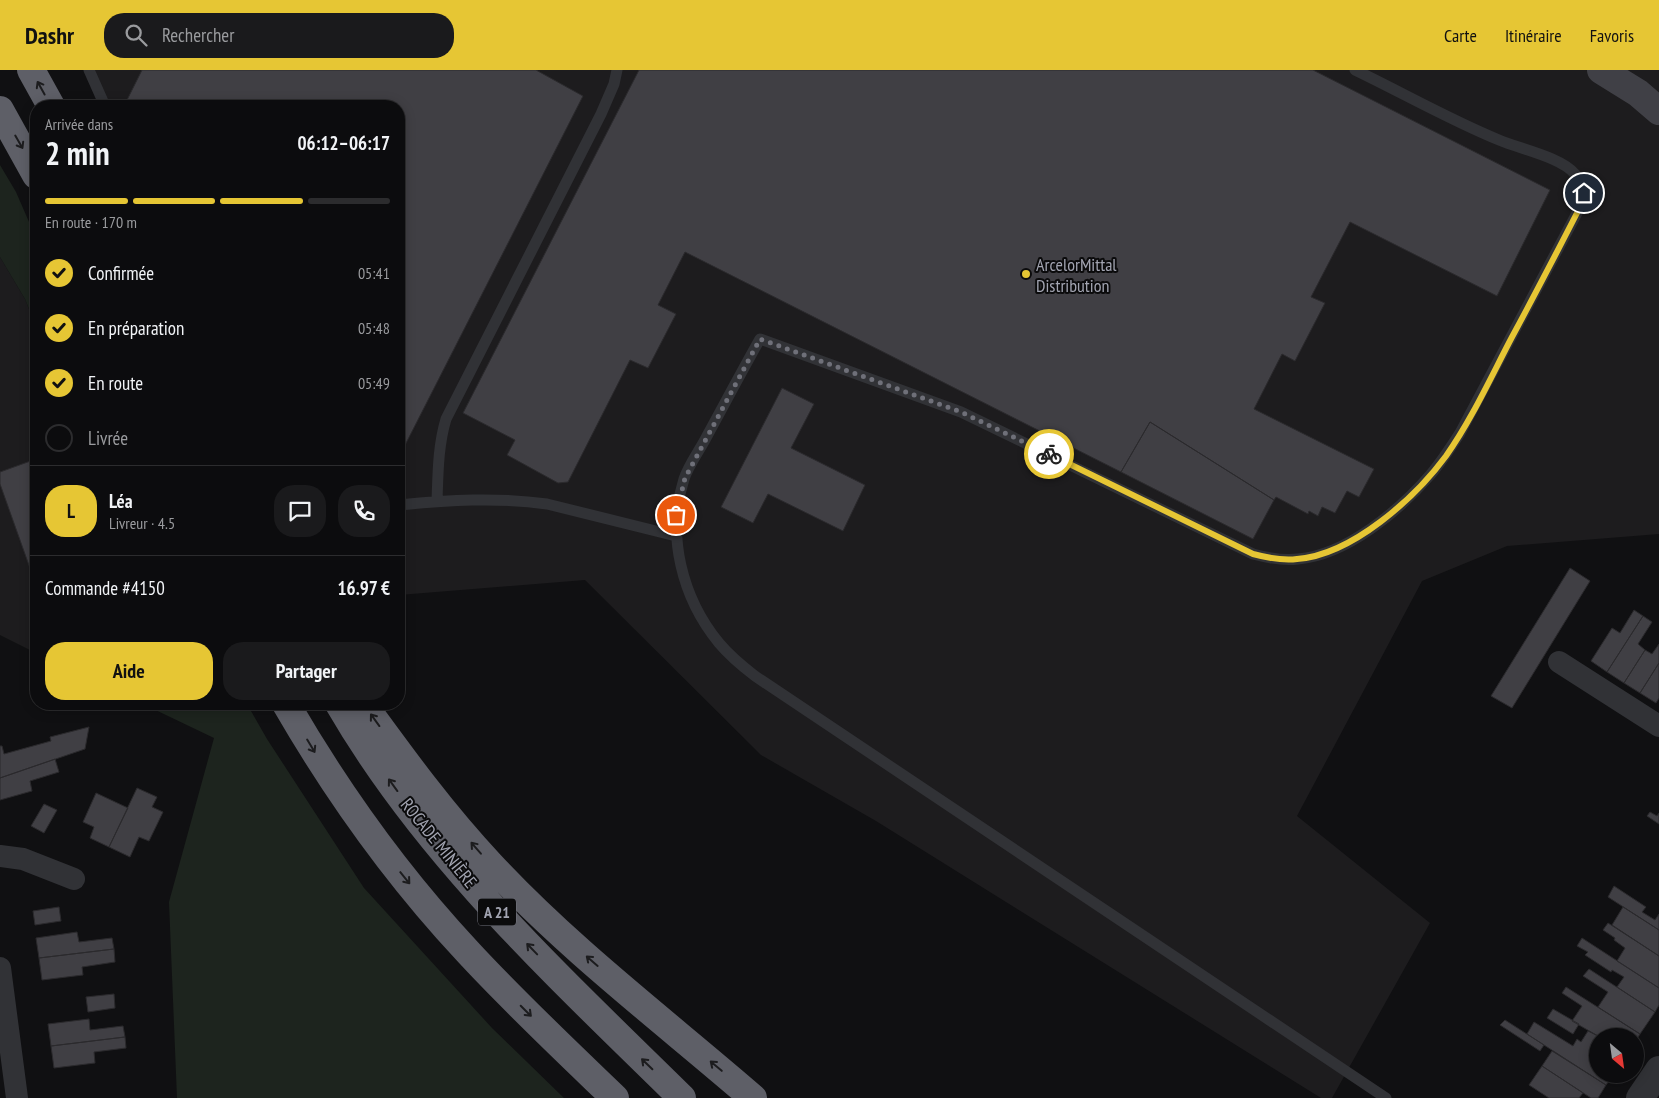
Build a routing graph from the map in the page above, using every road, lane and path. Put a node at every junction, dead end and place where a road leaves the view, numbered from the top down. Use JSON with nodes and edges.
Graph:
{"nodes":[{"id":1,"x":31,"y":70,"type":"edge"},
{"id":2,"x":89,"y":70,"type":"edge"},
{"id":3,"x":617,"y":70,"type":"edge"},
{"id":4,"x":1355,"y":70,"type":"edge"},
{"id":5,"x":1601,"y":70,"type":"edge"},
{"id":6,"x":48,"y":100,"type":"edge"},
{"id":7,"x":102,"y":100,"type":"edge"},
{"id":8,"x":0,"y":110,"type":"edge"},
{"id":9,"x":1659,"y":111,"type":"edge"},
{"id":10,"x":30,"y":164,"type":"edge"},
{"id":11,"x":437,"y":501,"type":"junction"},
{"id":12,"x":405,"y":504,"type":"edge"},
{"id":13,"x":676,"y":536,"type":"junction"},
{"id":14,"x":1559,"y":662,"type":"dead end"},
{"id":15,"x":290,"y":710,"type":"edge"},
{"id":16,"x":343,"y":710,"type":"edge"},
{"id":17,"x":368,"y":710,"type":"edge"},
{"id":18,"x":1659,"y":726,"type":"edge"},
{"id":19,"x":0,"y":856,"type":"edge"},
{"id":20,"x":74,"y":879,"type":"dead end"},
{"id":21,"x":0,"y":968,"type":"edge"},
{"id":22,"x":1659,"y":1070,"type":"edge"},
{"id":23,"x":17,"y":1098,"type":"edge"},
{"id":24,"x":615,"y":1098,"type":"edge"},
{"id":25,"x":682,"y":1098,"type":"edge"},
{"id":26,"x":753,"y":1098,"type":"edge"},
{"id":27,"x":1386,"y":1098,"type":"edge"},
{"id":28,"x":1640,"y":1098,"type":"edge"}],
"edges":[{"from":6,"to":1,"type":"highway","one_way":true},
{"from":2,"to":7,"type":"lane"},
{"from":3,"to":11,"type":"lane"},
{"from":4,"to":13,"type":"lane"},
{"from":5,"to":9,"type":"main road"},
{"from":8,"to":10,"type":"highway","one_way":true},
{"from":11,"to":12,"type":"lane"},
{"from":11,"to":13,"type":"lane"},
{"from":13,"to":27,"type":"lane"},
{"from":14,"to":18,"type":"street"},
{"from":15,"to":24,"type":"highway","number":"A 21","one_way":true},
{"from":25,"to":16,"type":"highway","name":"ROCADE MINIÈRE","number":"A 21","one_way":true},
{"from":26,"to":17,"type":"highway","one_way":true},
{"from":19,"to":20,"type":"street"},
{"from":21,"to":23,"type":"street"},
{"from":22,"to":28,"type":"street"}]}
